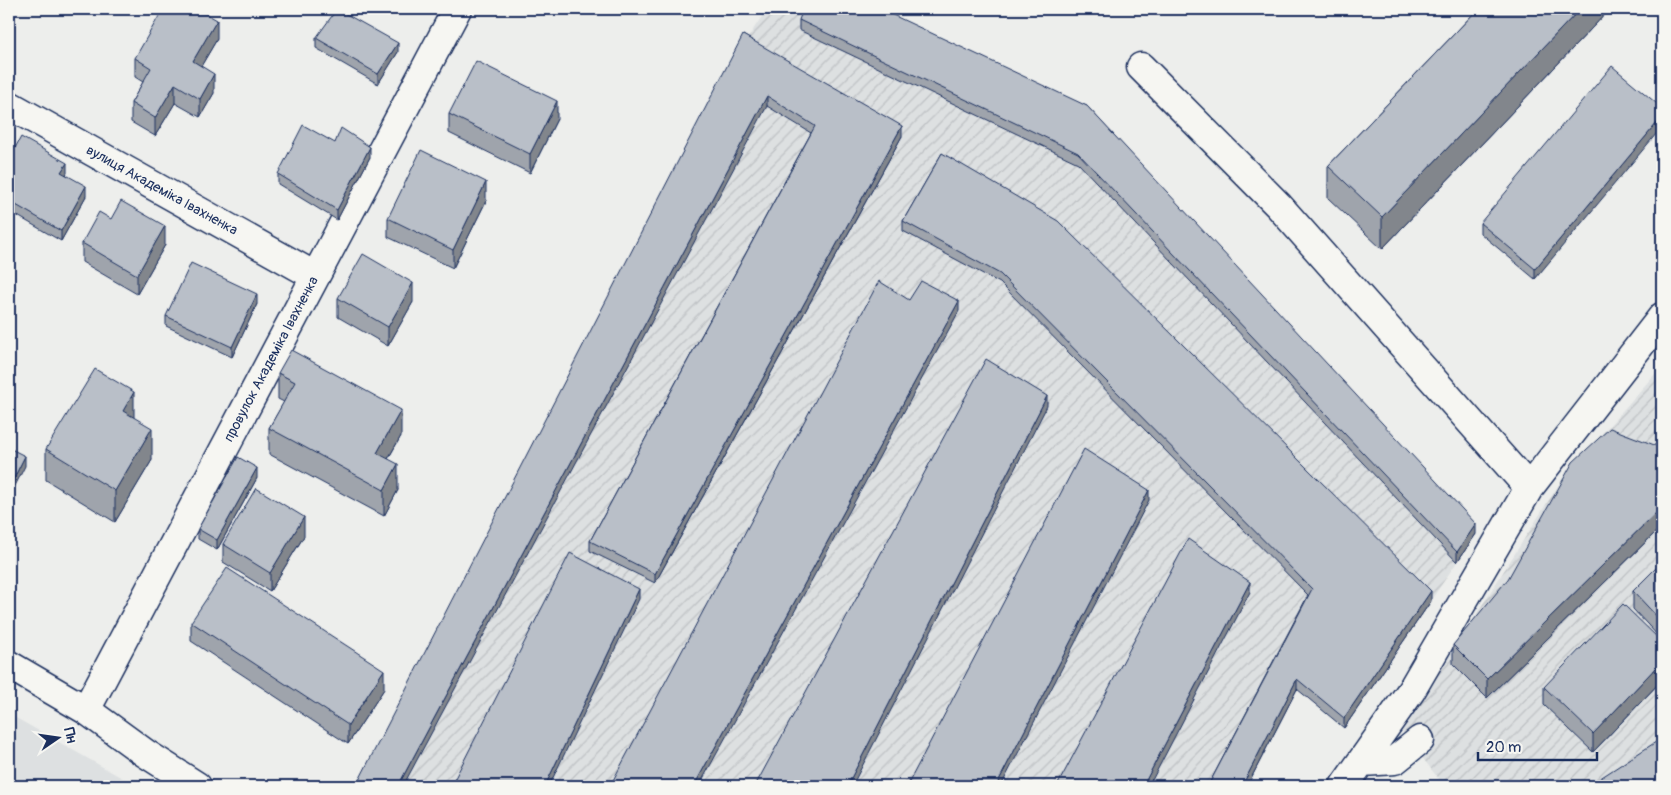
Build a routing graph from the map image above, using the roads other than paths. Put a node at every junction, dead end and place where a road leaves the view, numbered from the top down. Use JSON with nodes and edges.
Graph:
{"nodes":[{"id":1,"x":457,"y":9,"type":"edge"},
{"id":2,"x":1141,"y":68,"type":"dead end"},
{"id":3,"x":9,"y":105,"type":"edge"},
{"id":4,"x":315,"y":276,"type":"junction"},
{"id":5,"x":1662,"y":317,"type":"edge"},
{"id":6,"x":1529,"y":488,"type":"junction"},
{"id":7,"x":9,"y":665,"type":"edge"},
{"id":8,"x":86,"y":710,"type":"junction"},
{"id":9,"x":1420,"y":740,"type":"dead end"},
{"id":10,"x":1362,"y":762,"type":"junction"},
{"id":11,"x":197,"y":786,"type":"edge"},
{"id":12,"x":1344,"y":786,"type":"edge"}],
"edges":[{"from":1,"to":4,"type":"street","name":"провулок Академіка Івахненка"},
{"from":2,"to":6,"type":"street"},
{"from":3,"to":4,"type":"street","name":"вулиця Академіка Івахненка"},
{"from":4,"to":8,"type":"street","name":"провулок Академіка Івахненка"},
{"from":5,"to":6,"type":"street"},
{"from":6,"to":10,"type":"street"},
{"from":7,"to":8,"type":"street"},
{"from":8,"to":11,"type":"street"},
{"from":9,"to":10,"type":"street"},
{"from":10,"to":12,"type":"street"}]}
